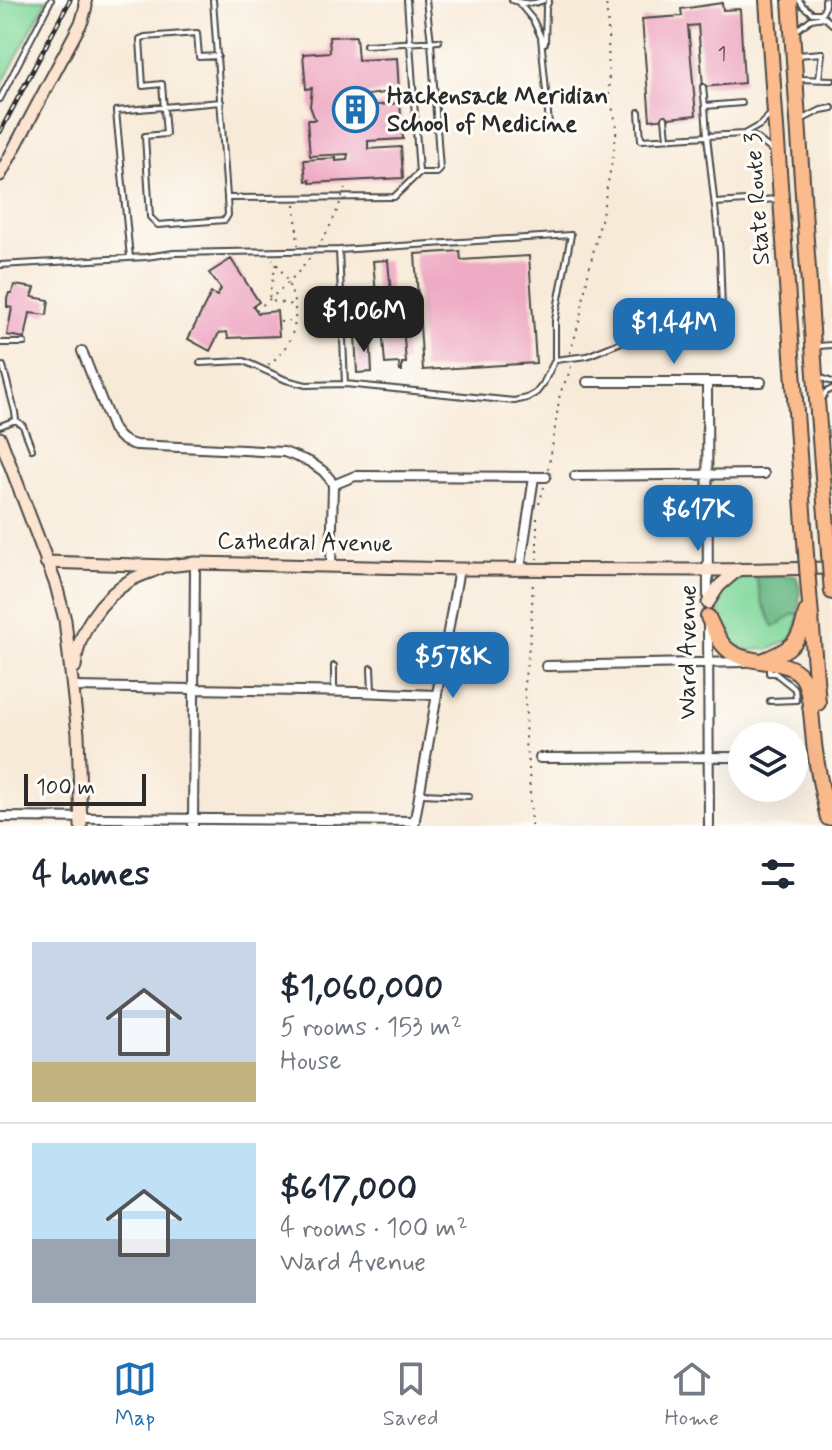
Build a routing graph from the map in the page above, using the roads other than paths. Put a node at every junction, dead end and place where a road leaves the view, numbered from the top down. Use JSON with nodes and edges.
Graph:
{"nodes":[{"id":1,"x":51,"y":0,"type":"edge"},
{"id":2,"x":85,"y":0,"type":"edge"},
{"id":3,"x":213,"y":0,"type":"edge"},
{"id":4,"x":407,"y":0,"type":"edge"},
{"id":5,"x":426,"y":0,"type":"edge"},
{"id":6,"x":546,"y":0,"type":"edge"},
{"id":7,"x":767,"y":0,"type":"edge"},
{"id":8,"x":790,"y":0,"type":"edge"},
{"id":9,"x":799,"y":0,"type":"edge"},
{"id":10,"x":825,"y":0,"type":"edge"},
{"id":11,"x":515,"y":1,"type":"edge"},
{"id":12,"x":821,"y":15,"type":"junction"},
{"id":13,"x":832,"y":24,"type":"edge"},
{"id":14,"x":792,"y":33,"type":"junction"},
{"id":15,"x":439,"y":41,"type":"dead end"},
{"id":16,"x":431,"y":42,"type":"junction"},
{"id":17,"x":410,"y":43,"type":"junction"},
{"id":18,"x":366,"y":45,"type":"dead end"},
{"id":19,"x":544,"y":50,"type":"junction"},
{"id":20,"x":794,"y":55,"type":"junction"},
{"id":21,"x":218,"y":56,"type":"junction"},
{"id":22,"x":795,"y":79,"type":"junction"},
{"id":23,"x":819,"y":79,"type":"junction"},
{"id":24,"x":832,"y":80,"type":"edge"},
{"id":25,"x":703,"y":87,"type":"dead end"},
{"id":26,"x":0,"y":99,"type":"edge"},
{"id":27,"x":221,"y":102,"type":"junction"},
{"id":28,"x":742,"y":103,"type":"dead end"},
{"id":29,"x":705,"y":106,"type":"junction"},
{"id":30,"x":164,"y":107,"type":"junction"},
{"id":31,"x":832,"y":108,"type":"edge"},
{"id":32,"x":774,"y":110,"type":"junction"},
{"id":33,"x":639,"y":112,"type":"dead end"},
{"id":34,"x":665,"y":118,"type":"dead end"},
{"id":35,"x":798,"y":123,"type":"junction"},
{"id":36,"x":549,"y":124,"type":"dead end"},
{"id":37,"x":744,"y":134,"type":"junction"},
{"id":38,"x":707,"y":136,"type":"junction"},
{"id":39,"x":667,"y":138,"type":"junction"},
{"id":40,"x":777,"y":155,"type":"junction"},
{"id":41,"x":419,"y":173,"type":"junction"},
{"id":42,"x":0,"y":175,"type":"edge"},
{"id":43,"x":227,"y":198,"type":"junction"},
{"id":44,"x":780,"y":199,"type":"junction"},
{"id":45,"x":714,"y":203,"type":"junction"},
{"id":46,"x":339,"y":250,"type":"junction"},
{"id":47,"x":130,"y":258,"type":"junction"},
{"id":48,"x":0,"y":265,"type":"edge"},
{"id":49,"x":0,"y":343,"type":"edge"},
{"id":50,"x":24,"y":343,"type":"dead end"},
{"id":51,"x":832,"y":345,"type":"edge"},
{"id":52,"x":813,"y":346,"type":"junction"},
{"id":53,"x":82,"y":351,"type":"dead end"},
{"id":54,"x":555,"y":360,"type":"junction"},
{"id":55,"x":200,"y":363,"type":"dead end"},
{"id":56,"x":3,"y":366,"type":"dead end"},
{"id":57,"x":815,"y":375,"type":"junction"},
{"id":58,"x":587,"y":382,"type":"dead end"},
{"id":59,"x":707,"y":382,"type":"junction"},
{"id":60,"x":761,"y":382,"type":"dead end"},
{"id":61,"x":832,"y":382,"type":"edge"},
{"id":62,"x":345,"y":384,"type":"junction"},
{"id":63,"x":832,"y":389,"type":"edge"},
{"id":64,"x":817,"y":405,"type":"junction"},
{"id":65,"x":16,"y":420,"type":"junction"},
{"id":66,"x":0,"y":426,"type":"edge"},
{"id":67,"x":0,"y":438,"type":"edge"},
{"id":68,"x":32,"y":449,"type":"dead end"},
{"id":69,"x":708,"y":474,"type":"junction"},
{"id":70,"x":764,"y":474,"type":"dead end"},
{"id":71,"x":575,"y":476,"type":"dead end"},
{"id":72,"x":534,"y":477,"type":"junction"},
{"id":73,"x":546,"y":477,"type":"road end"},
{"id":74,"x":333,"y":485,"type":"junction"},
{"id":75,"x":830,"y":561,"type":"edge"},
{"id":76,"x":46,"y":562,"type":"junction"},
{"id":77,"x":195,"y":563,"type":"junction"},
{"id":78,"x":167,"y":566,"type":"junction"},
{"id":79,"x":331,"y":566,"type":"junction"},
{"id":80,"x":459,"y":569,"type":"junction"},
{"id":81,"x":520,"y":569,"type":"junction"},
{"id":82,"x":739,"y":569,"type":"junction"},
{"id":83,"x":708,"y":570,"type":"junction"},
{"id":84,"x":808,"y":580,"type":"junction"},
{"id":85,"x":832,"y":582,"type":"edge"},
{"id":86,"x":832,"y":592,"type":"edge"},
{"id":87,"x":708,"y":610,"type":"junction"},
{"id":88,"x":765,"y":662,"type":"junction"},
{"id":89,"x":709,"y":664,"type":"junction"},
{"id":90,"x":334,"y":666,"type":"dead end"},
{"id":91,"x":546,"y":666,"type":"dead end"},
{"id":92,"x":371,"y":668,"type":"dead end"},
{"id":93,"x":74,"y":687,"type":"junction"},
{"id":94,"x":194,"y":689,"type":"junction"},
{"id":95,"x":334,"y":692,"type":"junction"},
{"id":96,"x":372,"y":692,"type":"junction"},
{"id":97,"x":437,"y":695,"type":"junction"},
{"id":98,"x":803,"y":700,"type":"junction"},
{"id":99,"x":770,"y":701,"type":"dead end"},
{"id":100,"x":708,"y":757,"type":"junction"},
{"id":101,"x":728,"y":757,"type":"edge"},
{"id":102,"x":540,"y":758,"type":"dead end"},
{"id":103,"x":419,"y":793,"type":"junction"},
{"id":104,"x":469,"y":796,"type":"dead end"},
{"id":105,"x":0,"y":817,"type":"edge"},
{"id":106,"x":828,"y":822,"type":"edge"},
{"id":107,"x":81,"y":823,"type":"edge"},
{"id":108,"x":193,"y":823,"type":"edge"},
{"id":109,"x":415,"y":824,"type":"edge"},
{"id":110,"x":709,"y":826,"type":"edge"}],
"edges":[{"from":1,"to":26,"type":"lane"},
{"from":2,"to":42,"type":"main road"},
{"from":3,"to":21,"type":"lane"},
{"from":4,"to":17,"type":"lane"},
{"from":5,"to":16,"type":"lane"},
{"from":6,"to":11,"type":"lane"},
{"from":6,"to":19,"type":"lane"},
{"from":7,"to":32,"type":"highway","name":"State Route 3"},
{"from":8,"to":14,"type":"highway","name":"State Route 3"},
{"from":9,"to":12,"type":"lane"},
{"from":10,"to":12,"type":"lane"},
{"from":11,"to":19,"type":"lane"},
{"from":12,"to":13,"type":"lane"},
{"from":12,"to":14,"type":"lane"},
{"from":14,"to":20,"type":"highway","name":"State Route 3"},
{"from":15,"to":16,"type":"lane"},
{"from":16,"to":17,"type":"lane"},
{"from":16,"to":41,"type":"lane"},
{"from":17,"to":18,"type":"lane"},
{"from":17,"to":41,"type":"lane"},
{"from":19,"to":36,"type":"lane"},
{"from":20,"to":22,"type":"highway","name":"State Route 3"},
{"from":20,"to":23,"type":"lane"},
{"from":21,"to":27,"type":"lane"},
{"from":21,"to":30,"type":"lane"},
{"from":22,"to":23,"type":"lane"},
{"from":22,"to":35,"type":"highway","name":"State Route 3"},
{"from":23,"to":24,"type":"lane"},
{"from":25,"to":29,"type":"lane"},
{"from":27,"to":30,"type":"lane"},
{"from":27,"to":43,"type":"lane"},
{"from":28,"to":29,"type":"lane"},
{"from":29,"to":38,"type":"lane"},
{"from":30,"to":43,"type":"lane"},
{"from":30,"to":47,"type":"lane"},
{"from":31,"to":35,"type":"lane"},
{"from":32,"to":37,"type":"lane"},
{"from":32,"to":40,"type":"highway","name":"State Route 3"},
{"from":33,"to":39,"type":"lane"},
{"from":34,"to":39,"type":"lane"},
{"from":35,"to":52,"type":"highway","name":"State Route 3"},
{"from":37,"to":38,"type":"lane"},
{"from":37,"to":40,"type":"lane"},
{"from":38,"to":39,"type":"lane"},
{"from":38,"to":45,"type":"lane"},
{"from":40,"to":44,"type":"highway","name":"State Route 3"},
{"from":41,"to":43,"type":"lane"},
{"from":44,"to":45,"type":"lane"},
{"from":44,"to":84,"type":"highway","name":"State Route 3","bridge":true},
{"from":45,"to":54,"type":"lane"},
{"from":46,"to":47,"type":"lane"},
{"from":46,"to":54,"type":"lane"},
{"from":46,"to":62,"type":"lane"},
{"from":47,"to":48,"type":"lane"},
{"from":49,"to":50,"type":"lane"},
{"from":51,"to":52,"type":"lane"},
{"from":52,"to":57,"type":"highway","name":"State Route 3"},
{"from":53,"to":74,"type":"street"},
{"from":54,"to":62,"type":"lane"},
{"from":55,"to":62,"type":"lane"},
{"from":56,"to":65,"type":"lane"},
{"from":57,"to":61,"type":"lane"},
{"from":57,"to":64,"type":"highway","name":"State Route 3"},
{"from":58,"to":59,"type":"street"},
{"from":59,"to":60,"type":"street"},
{"from":59,"to":69,"type":"street","name":"Ward Avenue"},
{"from":63,"to":64,"type":"lane"},
{"from":64,"to":75,"type":"highway","name":"State Route 3"},
{"from":65,"to":66,"type":"lane"},
{"from":65,"to":68,"type":"lane"},
{"from":67,"to":76,"type":"main road"},
{"from":69,"to":70,"type":"street"},
{"from":69,"to":71,"type":"street"},
{"from":69,"to":83,"type":"street","name":"Ward Avenue"},
{"from":72,"to":73,"type":"street"},
{"from":72,"to":74,"type":"street"},
{"from":72,"to":81,"type":"street"},
{"from":74,"to":79,"type":"street"},
{"from":75,"to":82,"type":"main road","name":"Cathedral Avenue"},
{"from":75,"to":85,"type":"highway","name":"State Route 3","bridge":true},
{"from":76,"to":78,"type":"main road","name":"Cathedral Avenue"},
{"from":76,"to":93,"type":"main road"},
{"from":77,"to":78,"type":"main road","name":"Cathedral Avenue"},
{"from":77,"to":79,"type":"main road","name":"Cathedral Avenue"},
{"from":77,"to":94,"type":"street"},
{"from":78,"to":93,"type":"main road"},
{"from":79,"to":80,"type":"main road","name":"Cathedral Avenue"},
{"from":80,"to":81,"type":"main road","name":"Cathedral Avenue"},
{"from":80,"to":97,"type":"street"},
{"from":81,"to":83,"type":"main road","name":"Cathedral Avenue"},
{"from":82,"to":83,"type":"main road","name":"Cathedral Avenue"},
{"from":82,"to":87,"type":"main road"},
{"from":83,"to":87,"type":"street","name":"Ward Avenue"},
{"from":84,"to":88,"type":"highway"},
{"from":84,"to":106,"type":"highway","name":"State Route 3"},
{"from":85,"to":86,"type":"highway","name":"State Route 3"},
{"from":87,"to":88,"type":"highway"},
{"from":87,"to":89,"type":"street","name":"Ward Avenue"},
{"from":88,"to":89,"type":"street"},
{"from":88,"to":98,"type":"highway"},
{"from":89,"to":91,"type":"street"},
{"from":89,"to":100,"type":"street","name":"Ward Avenue"},
{"from":90,"to":95,"type":"lane"},
{"from":92,"to":96,"type":"lane"},
{"from":93,"to":94,"type":"street"},
{"from":93,"to":107,"type":"main road"},
{"from":94,"to":95,"type":"street"},
{"from":94,"to":108,"type":"street"},
{"from":95,"to":96,"type":"street"},
{"from":96,"to":97,"type":"street"},
{"from":97,"to":103,"type":"street"},
{"from":98,"to":99,"type":"lane"},
{"from":98,"to":106,"type":"highway"},
{"from":100,"to":101,"type":"street"},
{"from":100,"to":102,"type":"street"},
{"from":100,"to":110,"type":"street","name":"Ward Avenue"},
{"from":103,"to":104,"type":"lane"},
{"from":103,"to":109,"type":"street"},
{"from":105,"to":107,"type":"street"},
{"from":107,"to":108,"type":"street"},
{"from":108,"to":109,"type":"street"}]}
